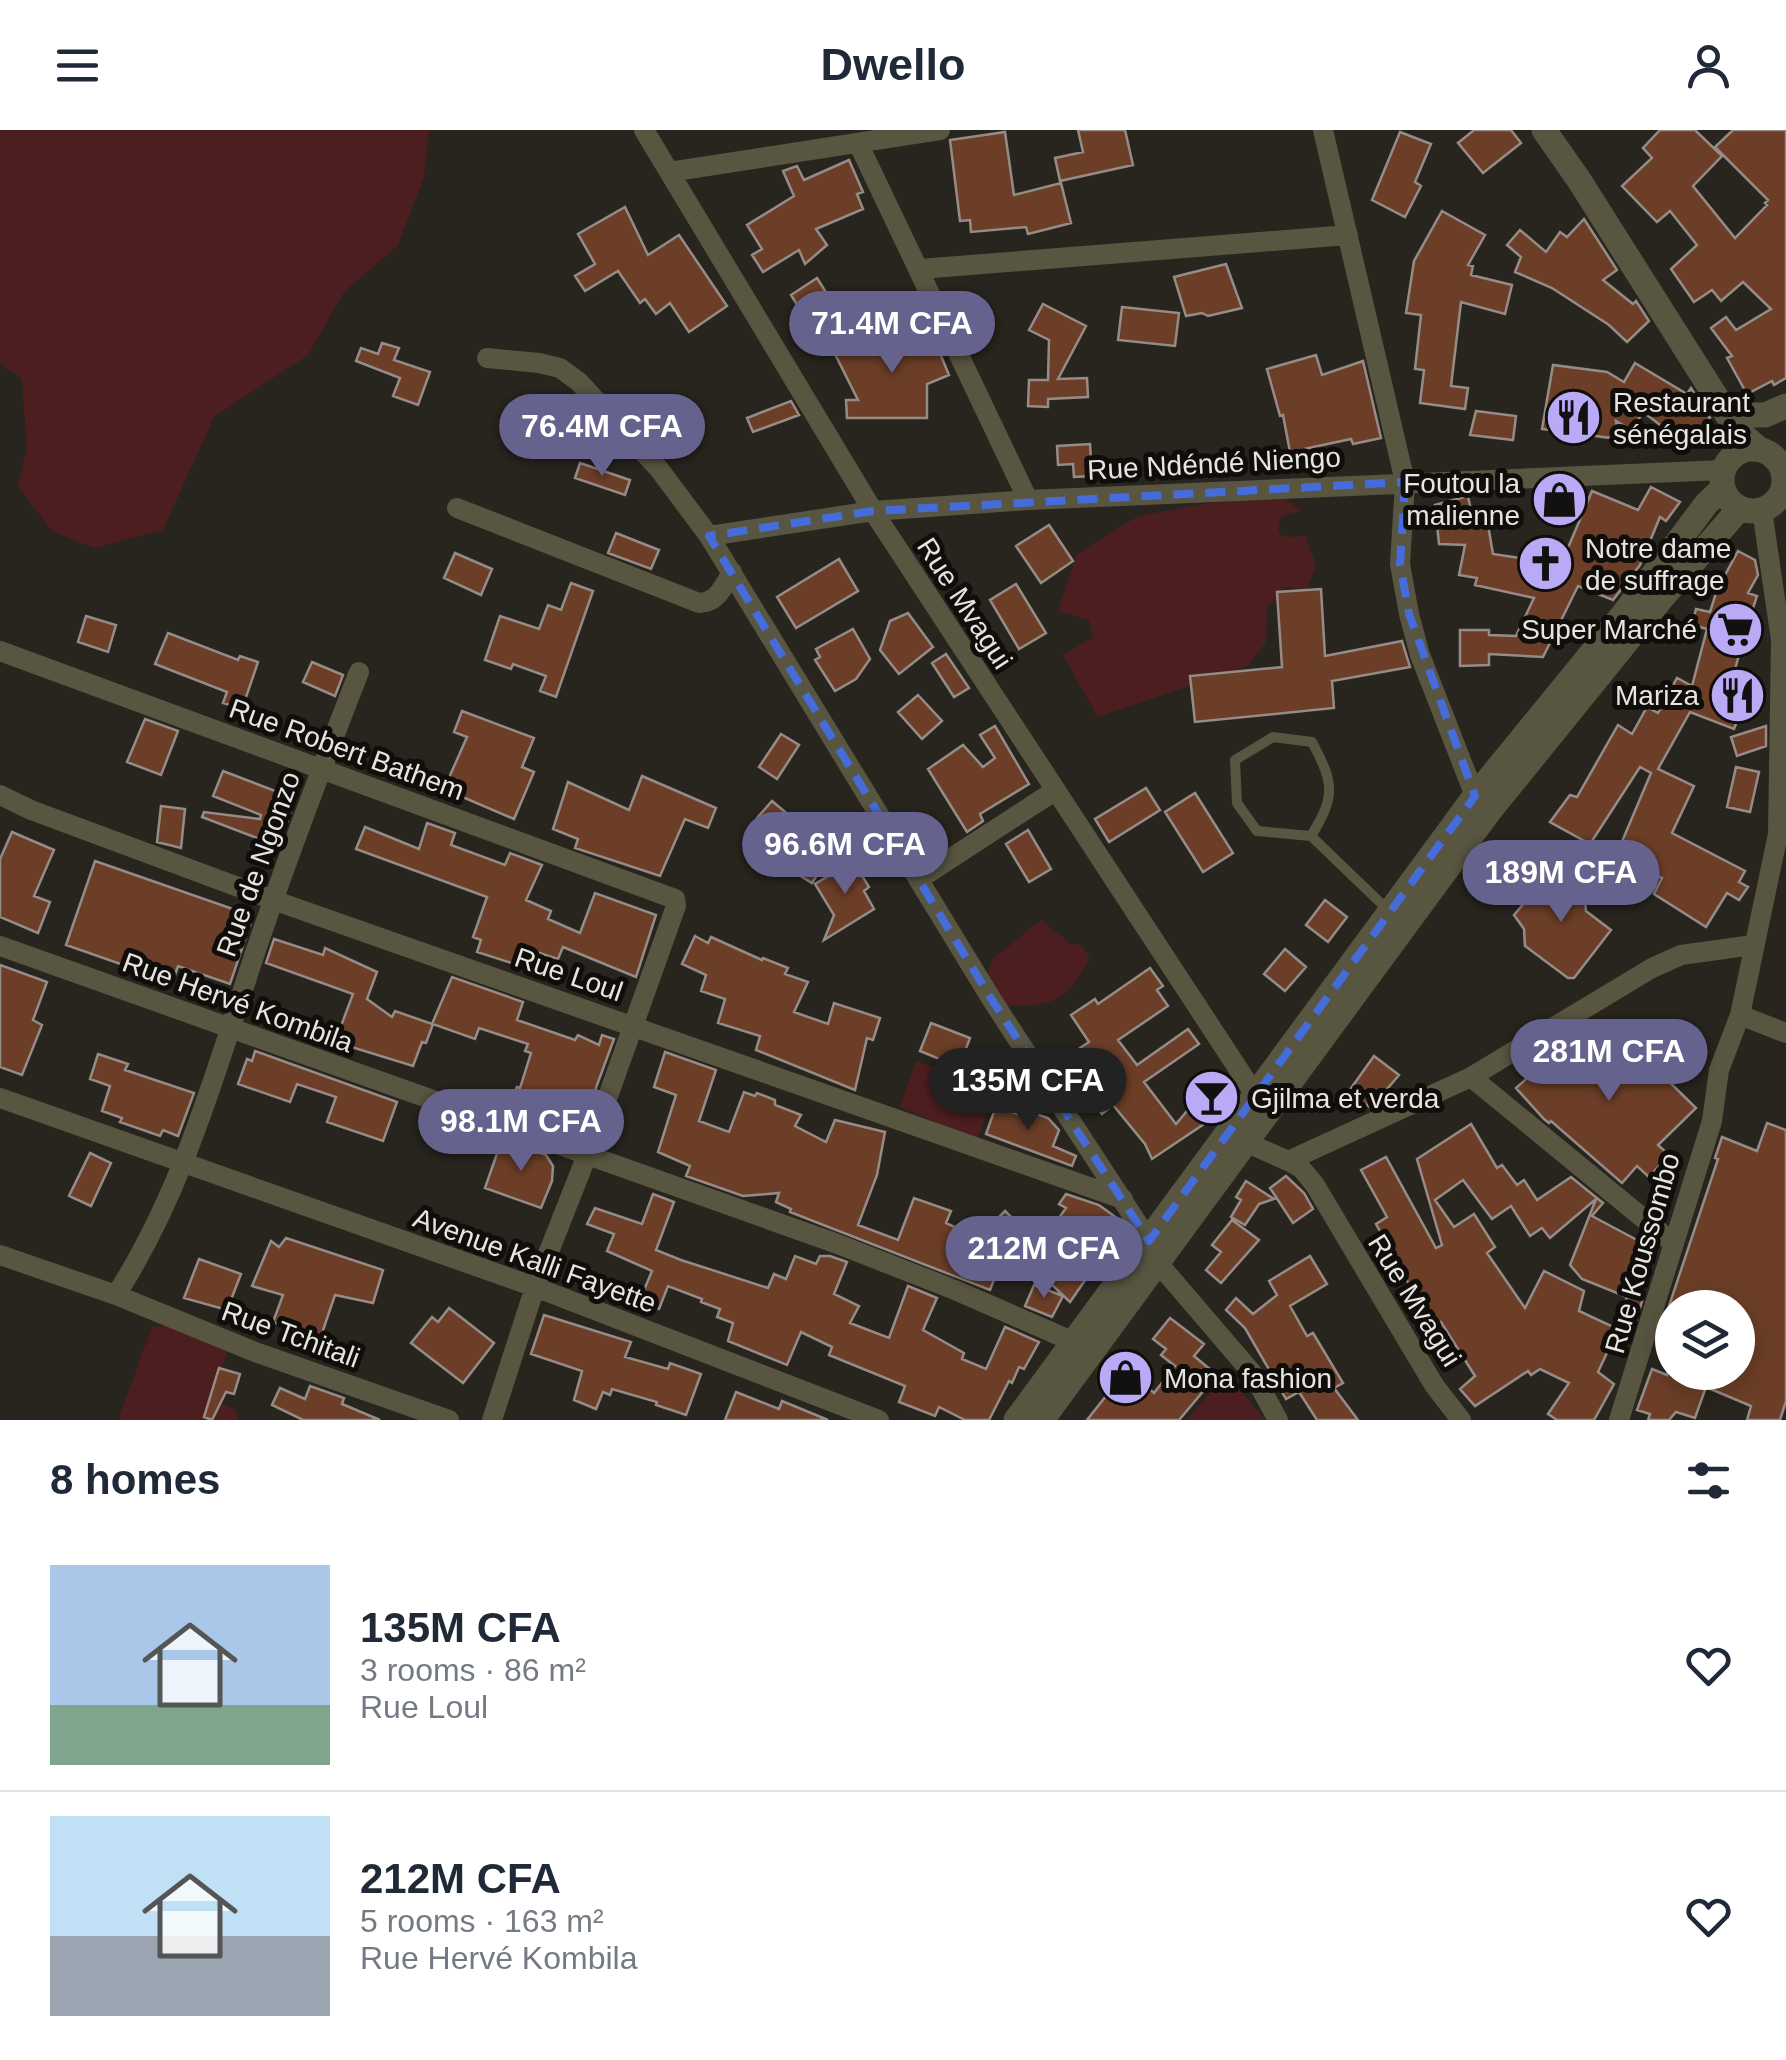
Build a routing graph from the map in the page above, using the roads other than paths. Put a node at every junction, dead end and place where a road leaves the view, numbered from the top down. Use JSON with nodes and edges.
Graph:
{"nodes":[{"id":1,"x":644,"y":130,"type":"edge"},
{"id":2,"x":940,"y":130,"type":"edge"},
{"id":3,"x":1324,"y":130,"type":"edge"},
{"id":4,"x":1544,"y":130,"type":"edge"},
{"id":5,"x":859,"y":145,"type":"junction"},
{"id":6,"x":669,"y":172,"type":"junction"},
{"id":7,"x":1348,"y":235,"type":"junction"},
{"id":8,"x":920,"y":269,"type":"junction"},
{"id":9,"x":487,"y":358,"type":"dead end"},
{"id":10,"x":1786,"y":407,"type":"edge"},
{"id":11,"x":1726,"y":411,"type":"junction"},
{"id":12,"x":1724,"y":473,"type":"junction"},
{"id":13,"x":1405,"y":482,"type":"junction"},
{"id":14,"x":1772,"y":483,"type":"edge"},
{"id":15,"x":1028,"y":500,"type":"junction"},
{"id":16,"x":457,"y":508,"type":"dead end"},
{"id":17,"x":872,"y":512,"type":"junction"},
{"id":18,"x":709,"y":536,"type":"junction"},
{"id":19,"x":732,"y":572,"type":"junction"},
{"id":20,"x":0,"y":651,"type":"edge"},
{"id":21,"x":359,"y":672,"type":"dead end"},
{"id":22,"x":322,"y":769,"type":"junction"},
{"id":23,"x":1056,"y":790,"type":"junction"},
{"id":24,"x":0,"y":795,"type":"edge"},
{"id":25,"x":1474,"y":796,"type":"junction"},
{"id":26,"x":1311,"y":836,"type":"junction"},
{"id":27,"x":919,"y":880,"type":"junction"},
{"id":28,"x":274,"y":900,"type":"junction"},
{"id":29,"x":1390,"y":912,"type":"junction"},
{"id":30,"x":1753,"y":945,"type":"junction"},
{"id":31,"x":0,"y":946,"type":"edge"},
{"id":32,"x":1740,"y":1015,"type":"junction"},
{"id":33,"x":632,"y":1025,"type":"junction"},
{"id":34,"x":230,"y":1030,"type":"junction"},
{"id":35,"x":1786,"y":1033,"type":"edge"},
{"id":36,"x":1471,"y":1077,"type":"junction"},
{"id":37,"x":1256,"y":1096,"type":"junction"},
{"id":38,"x":0,"y":1098,"type":"edge"},
{"id":39,"x":1245,"y":1142,"type":"junction"},
{"id":40,"x":587,"y":1156,"type":"junction"},
{"id":41,"x":1288,"y":1162,"type":"junction"},
{"id":42,"x":183,"y":1164,"type":"junction"},
{"id":43,"x":1123,"y":1199,"type":"junction"},
{"id":44,"x":1672,"y":1242,"type":"junction"},
{"id":45,"x":1153,"y":1252,"type":"junction"},
{"id":46,"x":0,"y":1255,"type":"edge"},
{"id":47,"x":535,"y":1287,"type":"junction"},
{"id":48,"x":116,"y":1294,"type":"junction"},
{"id":49,"x":1074,"y":1342,"type":"junction"},
{"id":50,"x":449,"y":1420,"type":"edge"},
{"id":51,"x":492,"y":1420,"type":"edge"},
{"id":52,"x":879,"y":1420,"type":"edge"},
{"id":53,"x":1016,"y":1420,"type":"edge"},
{"id":54,"x":1042,"y":1420,"type":"edge"},
{"id":55,"x":1278,"y":1420,"type":"edge"},
{"id":56,"x":1461,"y":1420,"type":"edge"},
{"id":57,"x":1619,"y":1420,"type":"edge"}],
"edges":[{"from":1,"to":6,"type":"street","name":"Rue Mvagui"},
{"from":2,"to":5,"type":"street"},
{"from":3,"to":7,"type":"street"},
{"from":4,"to":11,"type":"street"},
{"from":5,"to":6,"type":"street"},
{"from":5,"to":8,"type":"street"},
{"from":6,"to":17,"type":"street","name":"Rue Mvagui"},
{"from":7,"to":8,"type":"street"},
{"from":7,"to":13,"type":"street"},
{"from":8,"to":15,"type":"street"},
{"from":9,"to":18,"type":"street"},
{"from":10,"to":11,"type":"street"},
{"from":10,"to":14,"type":"street"},
{"from":11,"to":12,"type":"street"},
{"from":11,"to":14,"type":"street"},
{"from":12,"to":13,"type":"street","name":"Rue Ndéndé Niengo"},
{"from":12,"to":14,"type":"street"},
{"from":12,"to":14,"type":"street"},
{"from":12,"to":25,"type":"street"},
{"from":13,"to":15,"type":"street","name":"Rue Ndéndé Niengo"},
{"from":13,"to":25,"type":"street"},
{"from":14,"to":30,"type":"street","name":"Rue Koussombo"},
{"from":14,"to":39,"type":"street"},
{"from":15,"to":17,"type":"street","name":"Rue Ndéndé Niengo"},
{"from":16,"to":19,"type":"street"},
{"from":17,"to":18,"type":"street","name":"Rue Ndéndé Niengo"},
{"from":17,"to":23,"type":"street","name":"Rue Mvagui"},
{"from":18,"to":19,"type":"street"},
{"from":19,"to":27,"type":"street"},
{"from":20,"to":22,"type":"street","name":"Rue Robert Bathem"},
{"from":21,"to":22,"type":"street","name":"Rue de Ngonzo"},
{"from":22,"to":28,"type":"street","name":"Rue de Ngonzo"},
{"from":22,"to":33,"type":"street","name":"Rue Robert Bathem"},
{"from":23,"to":27,"type":"street"},
{"from":23,"to":37,"type":"street","name":"Rue Mvagui"},
{"from":24,"to":28,"type":"street","name":"Rue Loul"},
{"from":25,"to":29,"type":"street"},
{"from":26,"to":26,"type":"lane"},
{"from":26,"to":29,"type":"lane"},
{"from":27,"to":43,"type":"street"},
{"from":28,"to":33,"type":"street","name":"Rue Loul"},
{"from":28,"to":34,"type":"street","name":"Rue de Ngonzo"},
{"from":29,"to":37,"type":"street"},
{"from":30,"to":32,"type":"street","name":"Rue Koussombo"},
{"from":30,"to":36,"type":"street"},
{"from":31,"to":34,"type":"street","name":"Rue Hervé Kombila"},
{"from":32,"to":35,"type":"street"},
{"from":32,"to":44,"type":"street","name":"Rue Koussombo"},
{"from":33,"to":40,"type":"street"},
{"from":33,"to":43,"type":"street","name":"Rue Loul"},
{"from":34,"to":40,"type":"street","name":"Rue Hervé Kombila"},
{"from":34,"to":42,"type":"street","name":"Rue de Ngonzo"},
{"from":36,"to":41,"type":"street"},
{"from":36,"to":44,"type":"street"},
{"from":37,"to":45,"type":"street"},
{"from":38,"to":42,"type":"street","name":"Avenue Kalli Fayette"},
{"from":39,"to":41,"type":"street"},
{"from":39,"to":45,"type":"street"},
{"from":40,"to":47,"type":"street"},
{"from":40,"to":49,"type":"street","name":"Rue Hervé Kombila"},
{"from":41,"to":56,"type":"street","name":"Rue Mvagui"},
{"from":42,"to":47,"type":"street","name":"Avenue Kalli Fayette"},
{"from":42,"to":48,"type":"street","name":"Rue de Ngonzo"},
{"from":43,"to":45,"type":"street"},
{"from":44,"to":57,"type":"street","name":"Rue Koussombo"},
{"from":45,"to":49,"type":"street"},
{"from":45,"to":54,"type":"street"},
{"from":45,"to":55,"type":"street"},
{"from":46,"to":48,"type":"street","name":"Rue Tchitali"},
{"from":47,"to":51,"type":"street"},
{"from":47,"to":52,"type":"street","name":"Avenue Kalli Fayette"},
{"from":48,"to":50,"type":"street","name":"Rue Tchitali"},
{"from":49,"to":53,"type":"street"}]}
